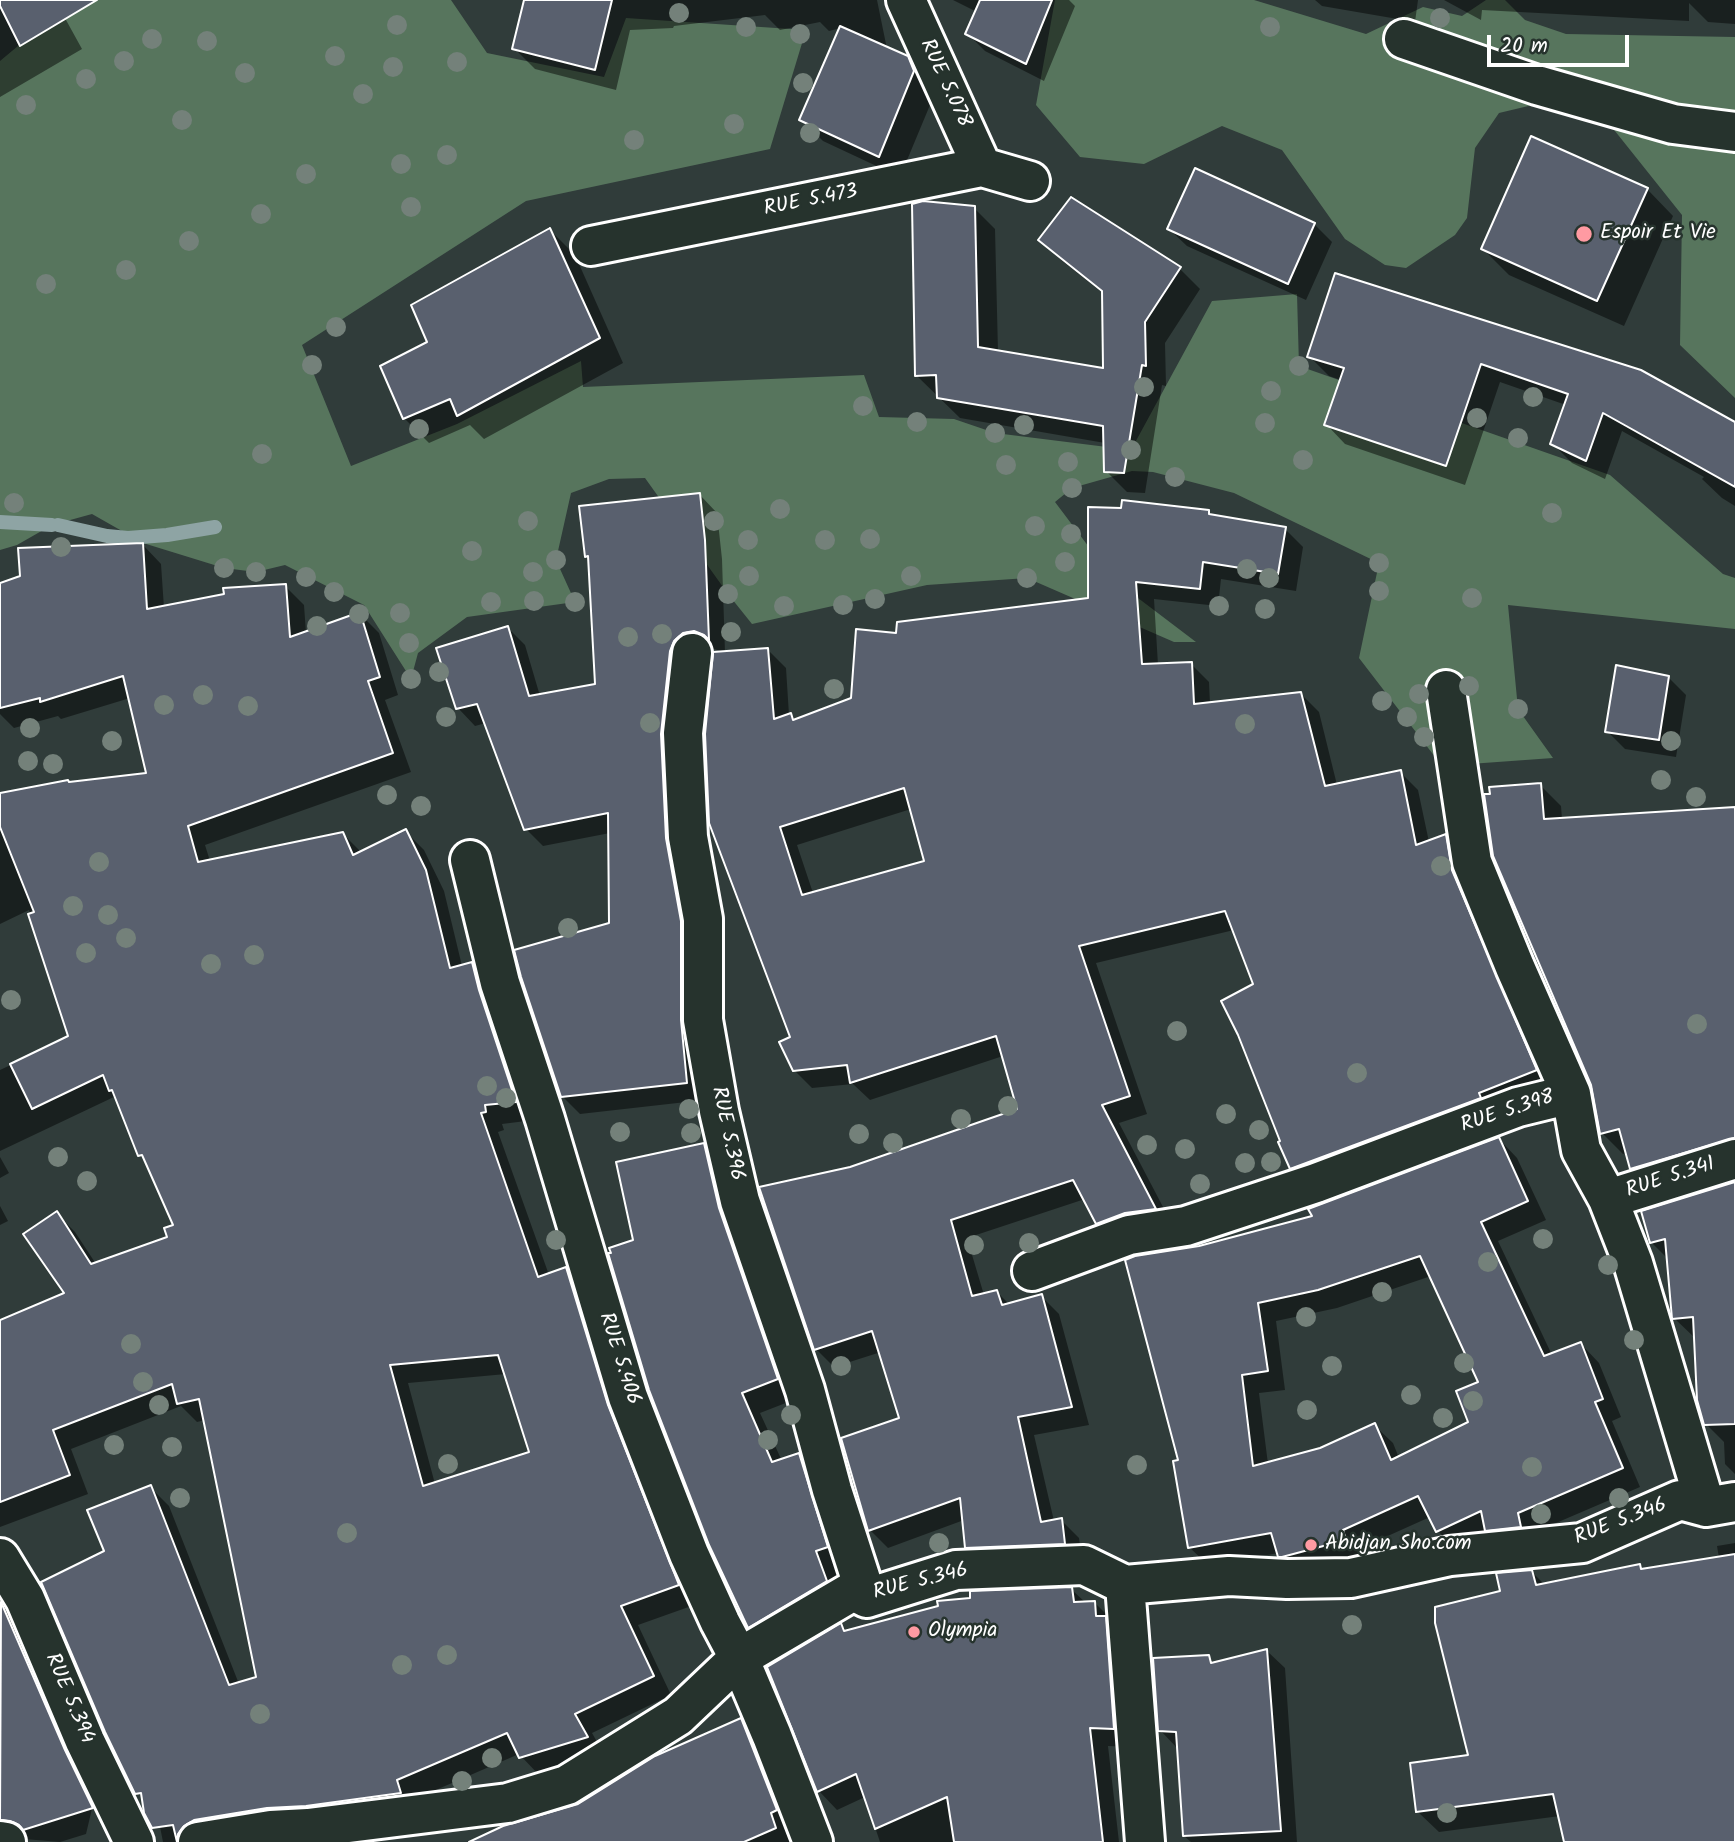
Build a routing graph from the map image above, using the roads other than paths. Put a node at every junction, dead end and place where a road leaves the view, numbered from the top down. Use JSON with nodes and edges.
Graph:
{"nodes":[{"id":1,"x":906,"y":0,"type":"edge"},
{"id":2,"x":1404,"y":39,"type":"dead end"},
{"id":3,"x":1735,"y":132,"type":"edge"},
{"id":4,"x":982,"y":167,"type":"junction"},
{"id":5,"x":1030,"y":181,"type":"dead end"},
{"id":6,"x":591,"y":246,"type":"dead end"},
{"id":7,"x":692,"y":653,"type":"dead end"},
{"id":8,"x":1446,"y":690,"type":"dead end"},
{"id":9,"x":470,"y":860,"type":"dead end"},
{"id":10,"x":1571,"y":1094,"type":"junction"},
{"id":11,"x":1735,"y":1159,"type":"edge"},
{"id":12,"x":1608,"y":1199,"type":"junction"},
{"id":13,"x":1032,"y":1271,"type":"dead end"},
{"id":14,"x":1720,"y":1504,"type":"edge"},
{"id":15,"x":0,"y":1558,"type":"edge"},
{"id":16,"x":1125,"y":1585,"type":"junction"},
{"id":17,"x":867,"y":1598,"type":"junction"},
{"id":18,"x":739,"y":1658,"type":"junction"},
{"id":19,"x":0,"y":1841,"type":"edge"},
{"id":20,"x":6,"y":1842,"type":"edge"},
{"id":21,"x":134,"y":1842,"type":"edge"},
{"id":22,"x":198,"y":1842,"type":"edge"},
{"id":23,"x":813,"y":1842,"type":"edge"},
{"id":24,"x":1145,"y":1842,"type":"edge"}],
"edges":[{"from":1,"to":4,"type":"street","name":"RUE 5.078"},
{"from":2,"to":3,"type":"street"},
{"from":4,"to":5,"type":"street","name":"RUE 5.473"},
{"from":4,"to":6,"type":"street","name":"RUE 5.473"},
{"from":7,"to":17,"type":"street","name":"RUE 5.396"},
{"from":8,"to":10,"type":"street"},
{"from":9,"to":18,"type":"street","name":"RUE 5.406"},
{"from":10,"to":12,"type":"street","name":"RUE 5.398"},
{"from":10,"to":13,"type":"street","name":"RUE 5.398"},
{"from":11,"to":12,"type":"street","name":"RUE 5.341"},
{"from":12,"to":14,"type":"street","name":"RUE 5.398"},
{"from":14,"to":16,"type":"street","name":"RUE 5.346"},
{"from":15,"to":21,"type":"street","name":"RUE 5.394"},
{"from":16,"to":17,"type":"street","name":"RUE 5.346"},
{"from":16,"to":24,"type":"street"},
{"from":17,"to":18,"type":"street","name":"RUE 5.346"},
{"from":18,"to":22,"type":"street","name":"RUE 5.346"},
{"from":18,"to":23,"type":"street","name":"RUE 5.406"},
{"from":19,"to":20,"type":"street"}]}
